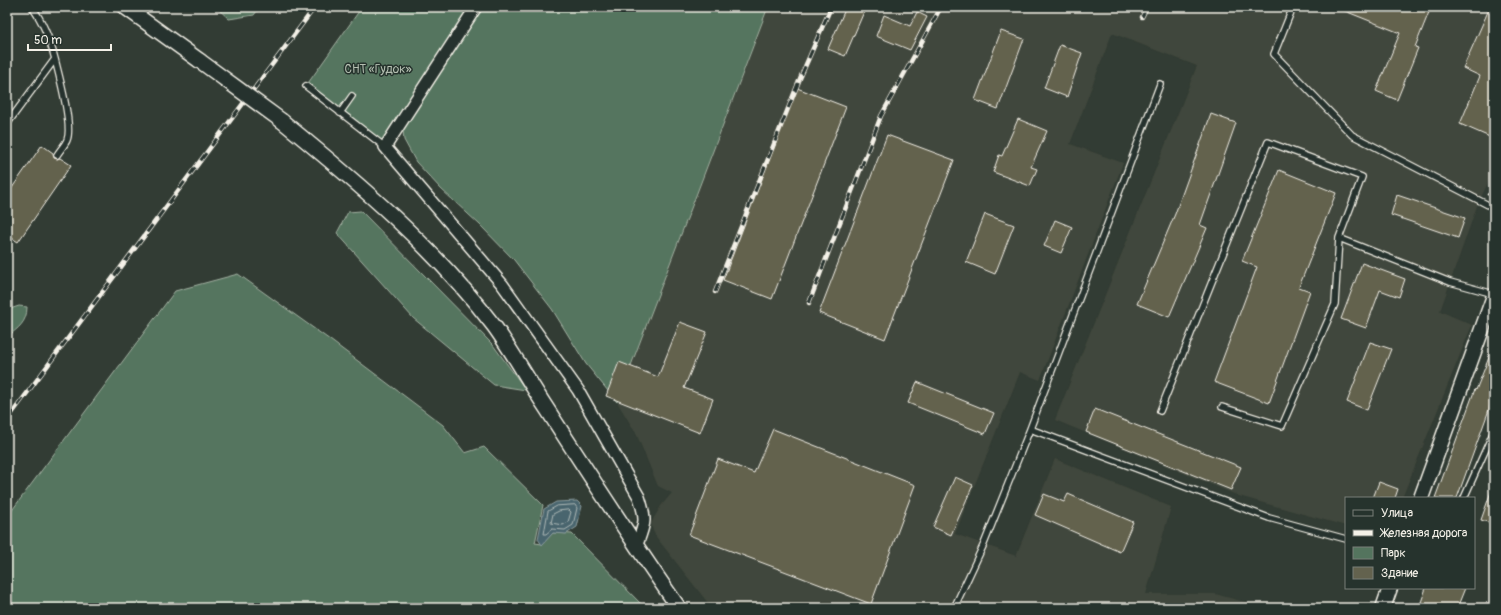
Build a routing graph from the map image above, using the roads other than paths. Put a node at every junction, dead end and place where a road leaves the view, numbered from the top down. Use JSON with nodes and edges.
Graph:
{"nodes":[{"id":1,"x":32,"y":7,"type":"edge"},
{"id":2,"x":125,"y":7,"type":"edge"},
{"id":3,"x":476,"y":7,"type":"edge"},
{"id":4,"x":1293,"y":7,"type":"edge"},
{"id":5,"x":55,"y":59,"type":"junction"},
{"id":6,"x":1160,"y":84,"type":"dead end"},
{"id":7,"x":306,"y":86,"type":"dead end"},
{"id":8,"x":352,"y":96,"type":"dead end"},
{"id":9,"x":340,"y":113,"type":"junction"},
{"id":10,"x":7,"y":124,"type":"edge"},
{"id":11,"x":385,"y":147,"type":"junction"},
{"id":12,"x":57,"y":155,"type":"dead end"},
{"id":13,"x":1494,"y":208,"type":"edge"},
{"id":14,"x":1339,"y":238,"type":"junction"},
{"id":15,"x":1494,"y":295,"type":"edge"},
{"id":16,"x":1222,"y":407,"type":"dead end"},
{"id":17,"x":1160,"y":411,"type":"dead end"},
{"id":18,"x":1030,"y":429,"type":"junction"},
{"id":19,"x":1494,"y":431,"type":"edge"},
{"id":20,"x":1421,"y":497,"type":"edge"},
{"id":21,"x":1464,"y":497,"type":"edge"},
{"id":22,"x":1345,"y":539,"type":"edge"},
{"id":23,"x":636,"y":547,"type":"junction"},
{"id":24,"x":1390,"y":589,"type":"edge"},
{"id":25,"x":679,"y":608,"type":"edge"},
{"id":26,"x":954,"y":608,"type":"edge"},
{"id":27,"x":1383,"y":608,"type":"edge"}],
"edges":[{"from":1,"to":5,"type":"lane"},
{"from":2,"to":23,"type":"street","bridge":true},
{"from":3,"to":11,"type":"street"},
{"from":4,"to":13,"type":"lane"},
{"from":5,"to":10,"type":"lane"},
{"from":5,"to":12,"type":"lane"},
{"from":6,"to":18,"type":"lane"},
{"from":7,"to":9,"type":"lane"},
{"from":8,"to":9,"type":"lane"},
{"from":9,"to":11,"type":"lane"},
{"from":11,"to":23,"type":"street"},
{"from":14,"to":15,"type":"lane"},
{"from":14,"to":16,"type":"lane"},
{"from":14,"to":17,"type":"lane"},
{"from":15,"to":20,"type":"street"},
{"from":18,"to":22,"type":"lane"},
{"from":18,"to":26,"type":"lane"},
{"from":19,"to":21,"type":"lane"},
{"from":23,"to":25,"type":"street"},
{"from":24,"to":27,"type":"street"}]}
